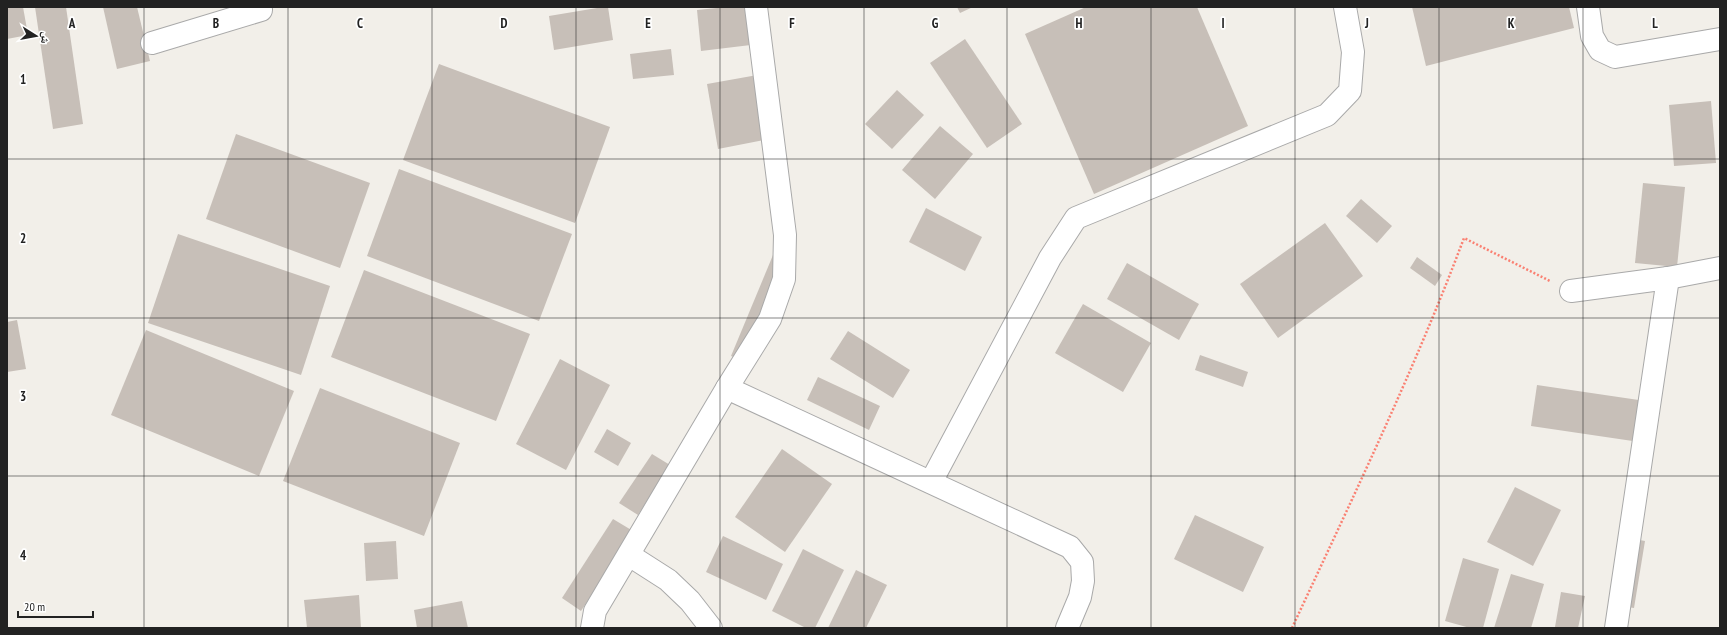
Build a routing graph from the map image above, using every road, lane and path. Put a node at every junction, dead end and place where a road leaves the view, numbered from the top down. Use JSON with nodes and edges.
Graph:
{"nodes":[{"id":1,"x":260,"y":7,"type":"edge"},
{"id":2,"x":756,"y":7,"type":"edge"},
{"id":3,"x":1345,"y":7,"type":"edge"},
{"id":4,"x":1588,"y":7,"type":"edge"},
{"id":5,"x":1720,"y":39,"type":"edge"},
{"id":6,"x":152,"y":43,"type":"dead end"},
{"id":7,"x":1720,"y":268,"type":"edge"},
{"id":8,"x":1668,"y":278,"type":"junction"},
{"id":9,"x":1571,"y":291,"type":"joint"},
{"id":10,"x":727,"y":388,"type":"junction"},
{"id":11,"x":931,"y":482,"type":"junction"},
{"id":12,"x":629,"y":555,"type":"junction"},
{"id":13,"x":592,"y":628,"type":"edge"},
{"id":14,"x":711,"y":628,"type":"edge"},
{"id":15,"x":1067,"y":628,"type":"edge"},
{"id":16,"x":1292,"y":628,"type":"edge"},
{"id":17,"x":1616,"y":628,"type":"edge"}],
"edges":[{"from":1,"to":6,"type":"street"},
{"from":2,"to":10,"type":"street"},
{"from":3,"to":11,"type":"street"},
{"from":4,"to":5,"type":"street"},
{"from":7,"to":8,"type":"street"},
{"from":8,"to":9,"type":"street"},
{"from":8,"to":17,"type":"street"},
{"from":9,"to":16,"type":"path"},
{"from":10,"to":11,"type":"street"},
{"from":10,"to":12,"type":"street"},
{"from":11,"to":15,"type":"street"},
{"from":12,"to":13,"type":"street"},
{"from":12,"to":14,"type":"street"}]}
